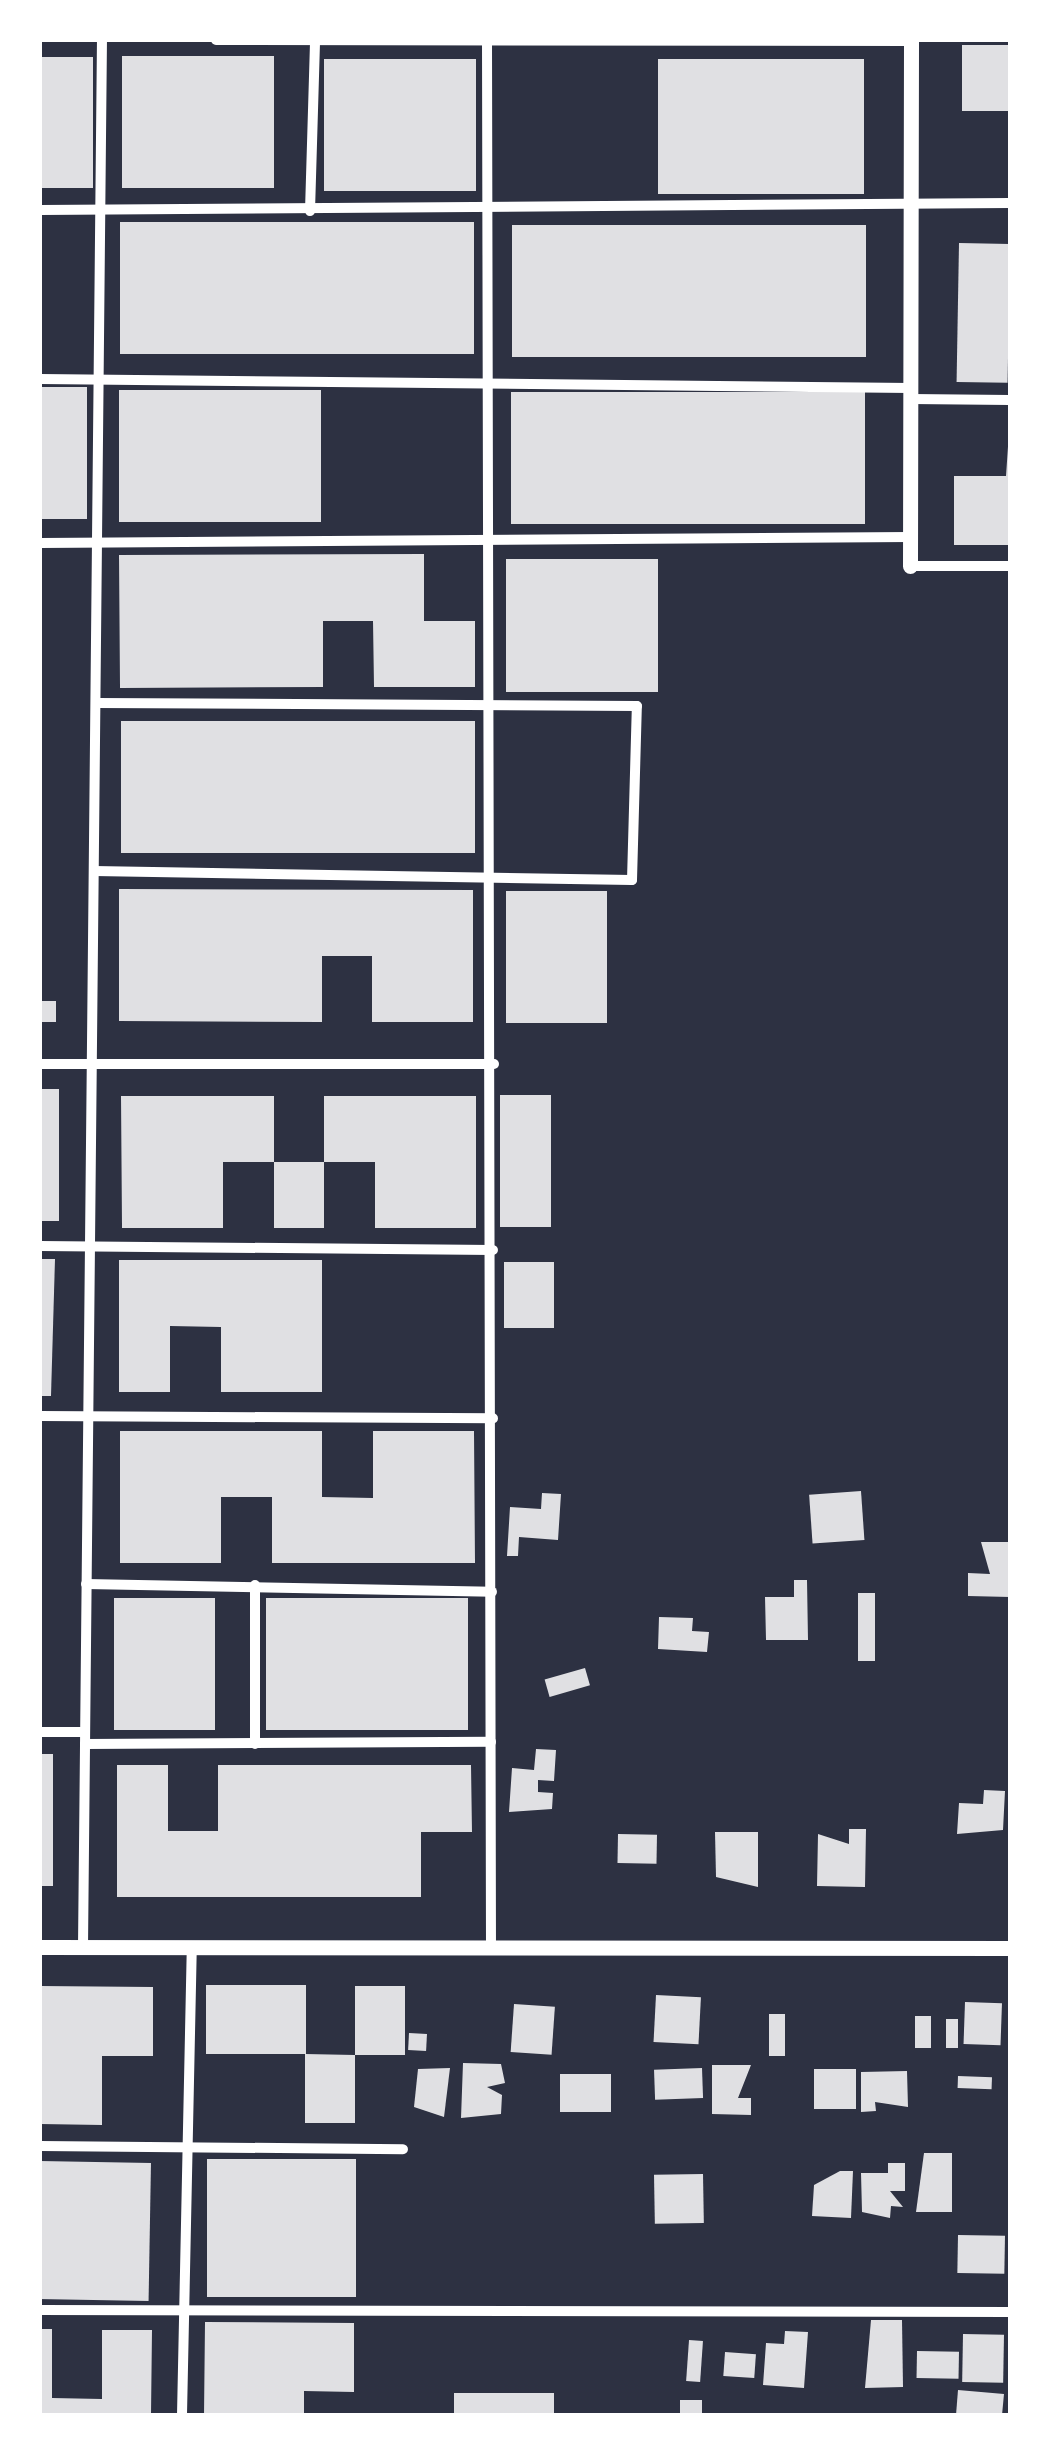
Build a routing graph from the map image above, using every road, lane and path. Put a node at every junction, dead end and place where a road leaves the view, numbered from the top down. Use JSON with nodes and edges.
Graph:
{"nodes":[{"id":1,"x":102,"y":40,"type":"edge"},
{"id":2,"x":216,"y":40,"type":"edge"},
{"id":3,"x":315,"y":40,"type":"edge"},
{"id":4,"x":487,"y":40,"type":"edge"},
{"id":5,"x":912,"y":40,"type":"edge"},
{"id":6,"x":914,"y":203,"type":"junction"},
{"id":7,"x":1010,"y":203,"type":"edge"},
{"id":8,"x":40,"y":210,"type":"edge"},
{"id":9,"x":100,"y":210,"type":"junction"},
{"id":10,"x":310,"y":211,"type":"junction"},
{"id":11,"x":489,"y":212,"type":"junction"},
{"id":12,"x":40,"y":380,"type":"edge"},
{"id":13,"x":98,"y":380,"type":"junction"},
{"id":14,"x":488,"y":384,"type":"junction"},
{"id":15,"x":911,"y":393,"type":"junction"},
{"id":16,"x":1010,"y":400,"type":"edge"},
{"id":17,"x":910,"y":537,"type":"junction"},
{"id":18,"x":490,"y":540,"type":"junction"},
{"id":19,"x":40,"y":543,"type":"edge"},
{"id":20,"x":97,"y":543,"type":"junction"},
{"id":21,"x":910,"y":566,"type":"joint"},
{"id":22,"x":1010,"y":566,"type":"edge"},
{"id":23,"x":96,"y":703,"type":"junction"},
{"id":24,"x":493,"y":705,"type":"junction"},
{"id":25,"x":94,"y":871,"type":"junction"},
{"id":26,"x":495,"y":878,"type":"junction"},
{"id":27,"x":40,"y":1064,"type":"edge"},
{"id":28,"x":92,"y":1064,"type":"junction"},
{"id":29,"x":494,"y":1064,"type":"junction"},
{"id":30,"x":40,"y":1246,"type":"edge"},
{"id":31,"x":90,"y":1246,"type":"junction"},
{"id":32,"x":493,"y":1250,"type":"junction"},
{"id":33,"x":40,"y":1416,"type":"edge"},
{"id":34,"x":88,"y":1416,"type":"junction"},
{"id":35,"x":492,"y":1418,"type":"junction"},
{"id":36,"x":86,"y":1584,"type":"junction"},
{"id":37,"x":256,"y":1585,"type":"junction"},
{"id":38,"x":492,"y":1592,"type":"junction"},
{"id":39,"x":40,"y":1732,"type":"edge"},
{"id":40,"x":85,"y":1732,"type":"junction"},
{"id":41,"x":491,"y":1742,"type":"junction"},
{"id":42,"x":85,"y":1744,"type":"junction"},
{"id":43,"x":256,"y":1744,"type":"junction"},
{"id":44,"x":40,"y":1947,"type":"edge"},
{"id":45,"x":83,"y":1947,"type":"junction"},
{"id":46,"x":192,"y":1948,"type":"junction"},
{"id":47,"x":491,"y":1948,"type":"junction"},
{"id":48,"x":1010,"y":1948,"type":"edge"},
{"id":49,"x":40,"y":2146,"type":"edge"},
{"id":50,"x":191,"y":2147,"type":"junction"},
{"id":51,"x":403,"y":2148,"type":"dead end"},
{"id":52,"x":40,"y":2310,"type":"edge"},
{"id":53,"x":183,"y":2310,"type":"junction"},
{"id":54,"x":1010,"y":2312,"type":"edge"},
{"id":55,"x":182,"y":2415,"type":"edge"}],
"edges":[{"from":1,"to":9,"type":"street"},
{"from":2,"to":3,"type":"street"},
{"from":3,"to":4,"type":"street"},
{"from":3,"to":10,"type":"street"},
{"from":4,"to":5,"type":"street"},
{"from":4,"to":11,"type":"street"},
{"from":5,"to":6,"type":"street"},
{"from":6,"to":7,"type":"street"},
{"from":6,"to":11,"type":"street"},
{"from":6,"to":15,"type":"street"},
{"from":8,"to":9,"type":"street"},
{"from":9,"to":10,"type":"street"},
{"from":9,"to":13,"type":"street"},
{"from":10,"to":11,"type":"street"},
{"from":11,"to":14,"type":"street"},
{"from":12,"to":13,"type":"street"},
{"from":13,"to":14,"type":"street"},
{"from":13,"to":20,"type":"street"},
{"from":14,"to":15,"type":"street"},
{"from":14,"to":18,"type":"street"},
{"from":15,"to":16,"type":"street"},
{"from":15,"to":17,"type":"street"},
{"from":17,"to":18,"type":"street"},
{"from":17,"to":21,"type":"street"},
{"from":18,"to":20,"type":"street"},
{"from":18,"to":24,"type":"street"},
{"from":19,"to":20,"type":"street"},
{"from":20,"to":23,"type":"street"},
{"from":21,"to":22,"type":"street"},
{"from":23,"to":24,"type":"street"},
{"from":23,"to":25,"type":"street"},
{"from":24,"to":26,"type":"street"},
{"from":24,"to":26,"type":"street"},
{"from":25,"to":26,"type":"street"},
{"from":25,"to":28,"type":"street"},
{"from":26,"to":29,"type":"street"},
{"from":27,"to":28,"type":"street"},
{"from":28,"to":29,"type":"street"},
{"from":28,"to":31,"type":"street"},
{"from":29,"to":32,"type":"street"},
{"from":30,"to":31,"type":"street"},
{"from":31,"to":32,"type":"street"},
{"from":31,"to":34,"type":"street"},
{"from":32,"to":35,"type":"street"},
{"from":33,"to":34,"type":"street"},
{"from":34,"to":35,"type":"street"},
{"from":34,"to":36,"type":"street"},
{"from":35,"to":38,"type":"street"},
{"from":36,"to":37,"type":"street"},
{"from":36,"to":40,"type":"street"},
{"from":37,"to":38,"type":"street"},
{"from":37,"to":43,"type":"street"},
{"from":38,"to":41,"type":"street"},
{"from":39,"to":40,"type":"street"},
{"from":40,"to":42,"type":"street"},
{"from":41,"to":43,"type":"street"},
{"from":41,"to":47,"type":"street"},
{"from":42,"to":43,"type":"street"},
{"from":42,"to":45,"type":"street"},
{"from":44,"to":45,"type":"street"},
{"from":45,"to":46,"type":"street"},
{"from":46,"to":47,"type":"street"},
{"from":46,"to":50,"type":"street"},
{"from":47,"to":48,"type":"street"},
{"from":49,"to":50,"type":"street"},
{"from":50,"to":51,"type":"street"},
{"from":50,"to":53,"type":"street"},
{"from":52,"to":53,"type":"street"},
{"from":53,"to":54,"type":"street"},
{"from":53,"to":55,"type":"street"}]}
